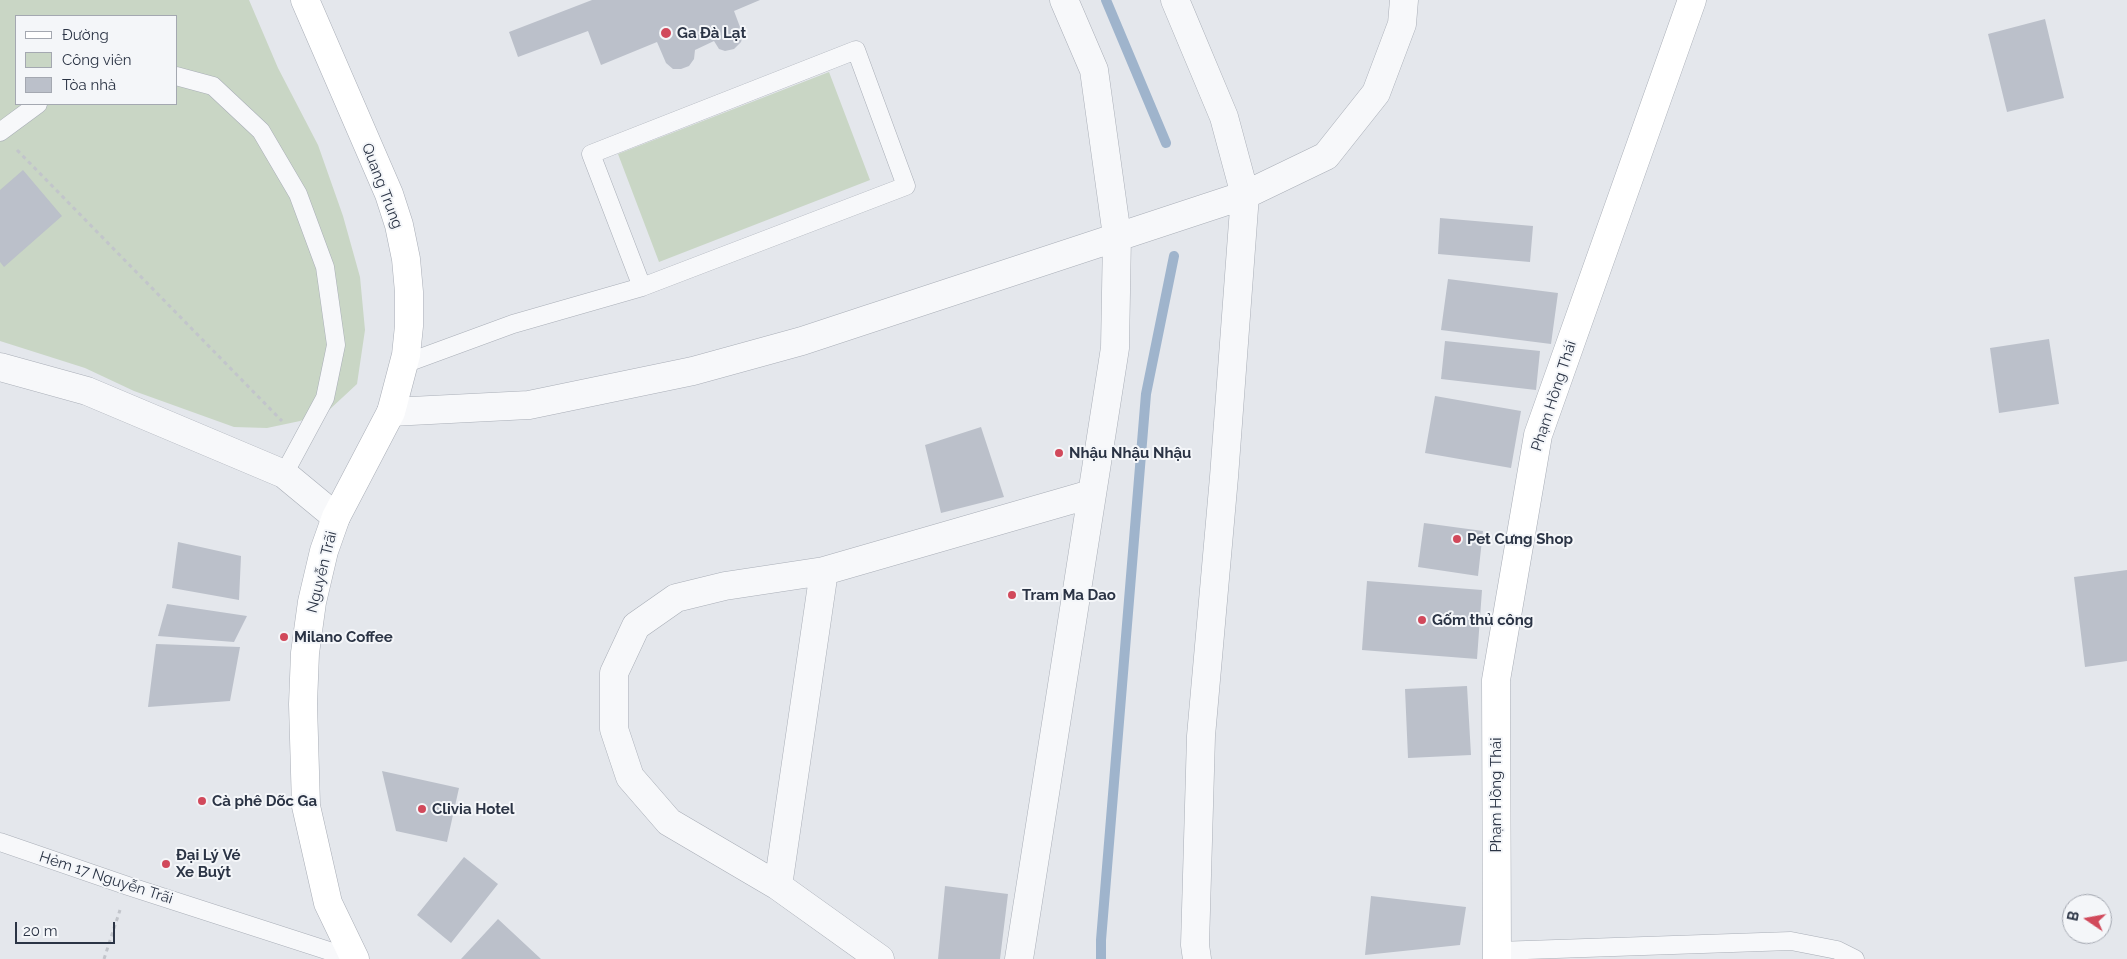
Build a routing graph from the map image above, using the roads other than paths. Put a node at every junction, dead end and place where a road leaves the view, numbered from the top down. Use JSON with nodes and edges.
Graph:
{"nodes":[{"id":1,"x":305,"y":0,"type":"edge"},
{"id":2,"x":1064,"y":0,"type":"edge"},
{"id":3,"x":1175,"y":0,"type":"edge"},
{"id":4,"x":1404,"y":0,"type":"edge"},
{"id":5,"x":1692,"y":0,"type":"edge"},
{"id":6,"x":178,"y":77,"type":"edge"},
{"id":7,"x":37,"y":105,"type":"edge"},
{"id":8,"x":0,"y":132,"type":"edge"},
{"id":9,"x":1245,"y":195,"type":"junction"},
{"id":10,"x":1117,"y":236,"type":"junction"},
{"id":11,"x":642,"y":287,"type":"junction"},
{"id":12,"x":404,"y":364,"type":"junction"},
{"id":13,"x":0,"y":367,"type":"edge"},
{"id":14,"x":391,"y":412,"type":"junction"},
{"id":15,"x":284,"y":474,"type":"junction"},
{"id":16,"x":1090,"y":494,"type":"junction"},
{"id":17,"x":336,"y":517,"type":"junction"},
{"id":18,"x":824,"y":571,"type":"junction"},
{"id":19,"x":0,"y":842,"type":"edge"},
{"id":20,"x":778,"y":886,"type":"junction"},
{"id":21,"x":1497,"y":955,"type":"edge"},
{"id":22,"x":355,"y":959,"type":"edge"},
{"id":23,"x":880,"y":959,"type":"edge"},
{"id":24,"x":1019,"y":959,"type":"edge"},
{"id":25,"x":1197,"y":959,"type":"edge"},
{"id":26,"x":1855,"y":959,"type":"edge"}],
"edges":[{"from":1,"to":12,"type":"main road","name":"Quang Trung"},
{"from":2,"to":10,"type":"street"},
{"from":3,"to":9,"type":"street"},
{"from":4,"to":9,"type":"street"},
{"from":5,"to":21,"type":"main road","name":"Phạm Hồng Thái"},
{"from":6,"to":15,"type":"lane"},
{"from":7,"to":8,"type":"lane"},
{"from":9,"to":10,"type":"street"},
{"from":9,"to":25,"type":"street"},
{"from":10,"to":14,"type":"street"},
{"from":10,"to":16,"type":"street"},
{"from":11,"to":11,"type":"lane"},
{"from":11,"to":12,"type":"lane"},
{"from":12,"to":14,"type":"main road","name":"Quang Trung"},
{"from":13,"to":15,"type":"street","name":"Nguyễn Trãi"},
{"from":14,"to":17,"type":"main road","name":"Quang Trung"},
{"from":15,"to":17,"type":"street","name":"Nguyễn Trãi"},
{"from":16,"to":18,"type":"street"},
{"from":16,"to":24,"type":"street"},
{"from":17,"to":22,"type":"main road","name":"Nguyễn Trãi"},
{"from":18,"to":20,"type":"street"},
{"from":18,"to":20,"type":"street"},
{"from":19,"to":22,"type":"lane","name":"Hẻm 17 Nguyễn Trãi"},
{"from":20,"to":23,"type":"street"},
{"from":21,"to":26,"type":"lane"}]}
